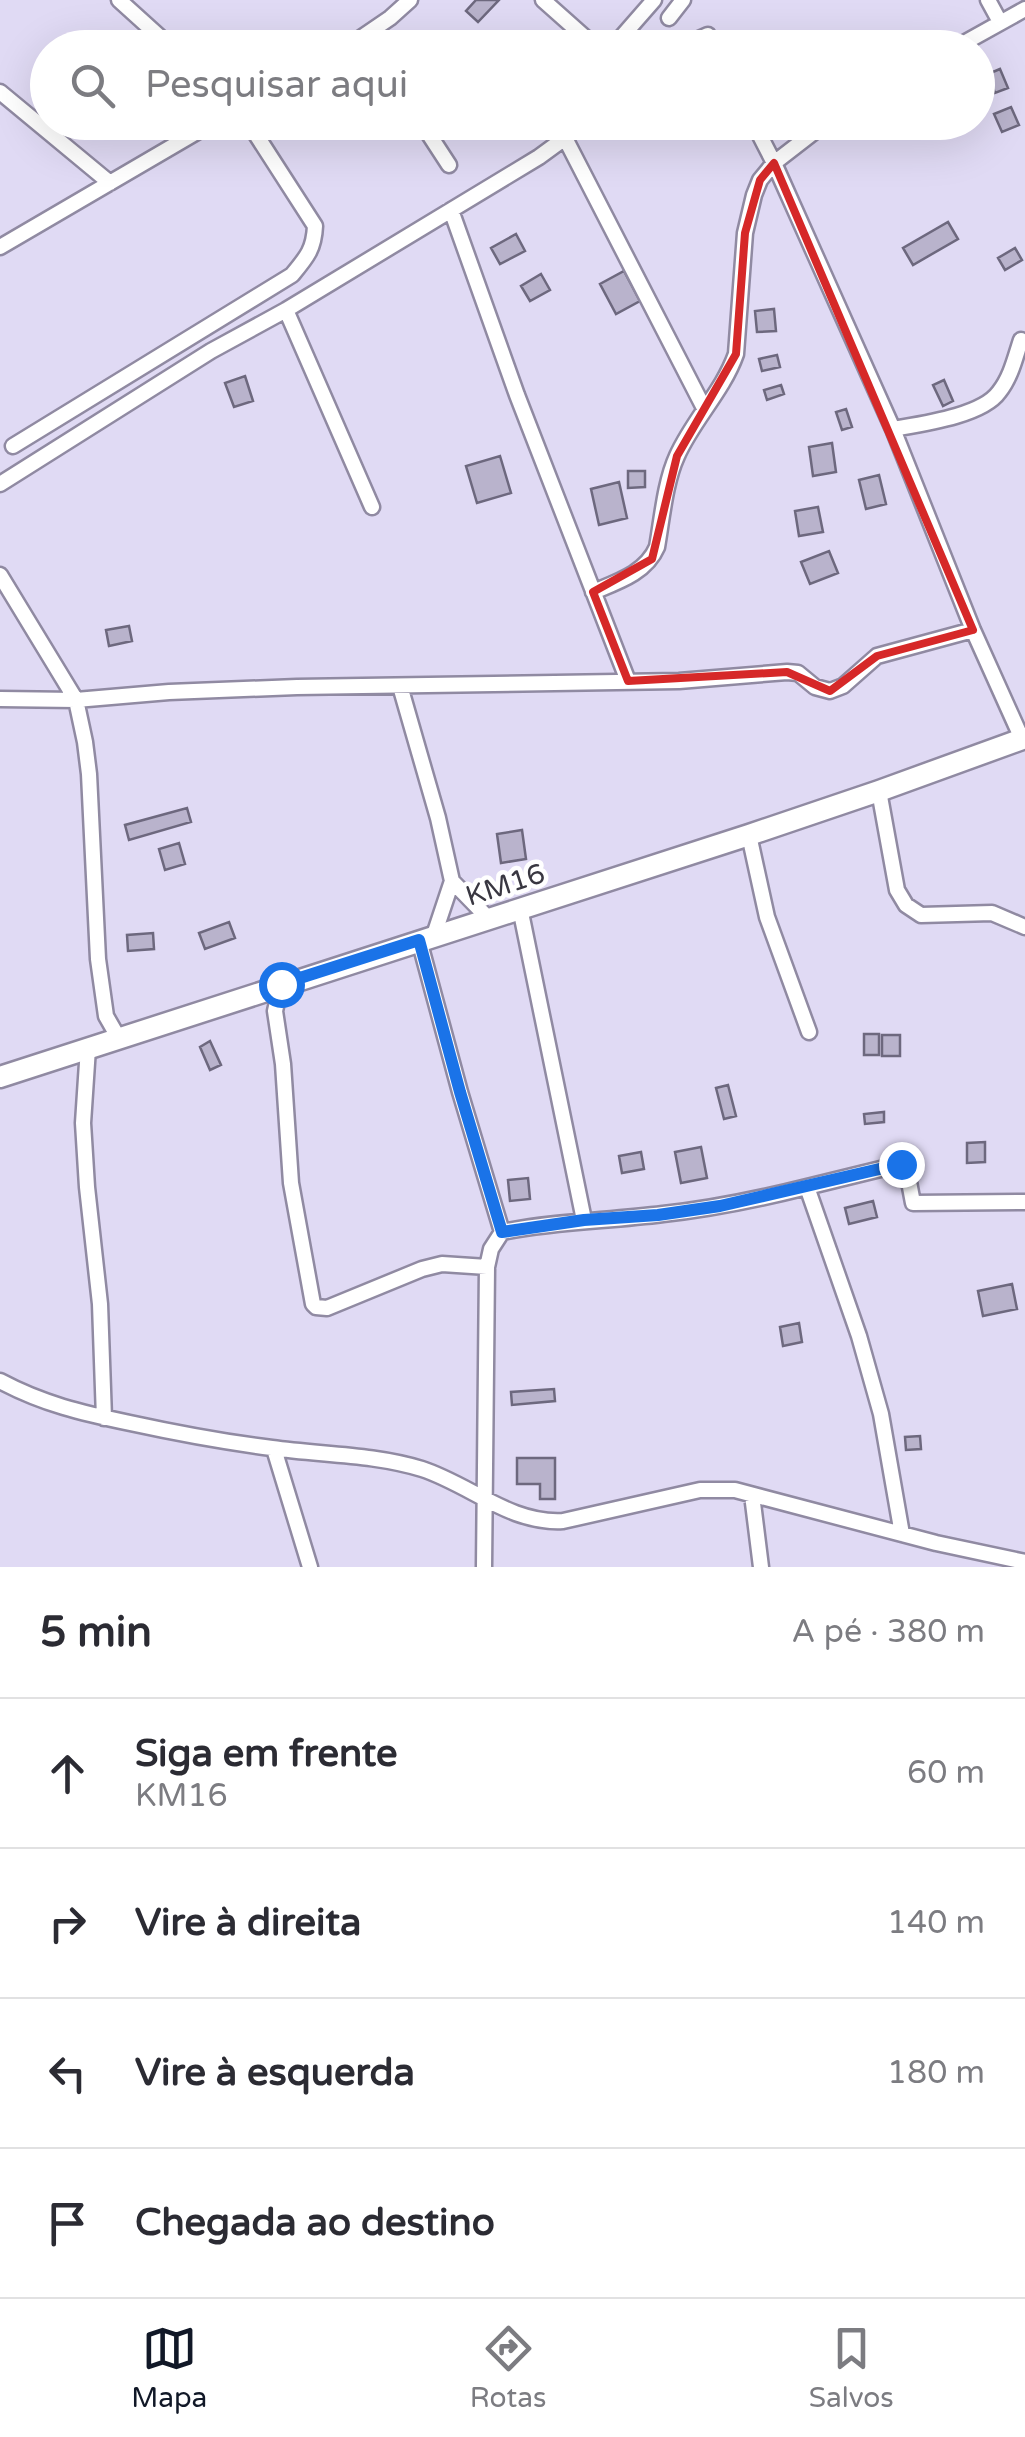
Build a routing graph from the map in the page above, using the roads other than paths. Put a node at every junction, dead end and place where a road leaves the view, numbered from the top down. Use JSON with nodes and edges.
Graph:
{"nodes":[{"id":1,"x":118,"y":0,"type":"edge"},
{"id":2,"x":410,"y":0,"type":"edge"},
{"id":3,"x":543,"y":0,"type":"edge"},
{"id":4,"x":654,"y":0,"type":"edge"},
{"id":5,"x":683,"y":0,"type":"edge"},
{"id":6,"x":988,"y":0,"type":"edge"},
{"id":7,"x":1025,"y":9,"type":"edge"},
{"id":8,"x":669,"y":18,"type":"dead end"},
{"id":9,"x":1000,"y":22,"type":"junction"},
{"id":10,"x":152,"y":30,"type":"edge"},
{"id":11,"x":379,"y":30,"type":"edge"},
{"id":12,"x":577,"y":30,"type":"edge"},
{"id":13,"x":628,"y":30,"type":"edge"},
{"id":14,"x":986,"y":30,"type":"edge"},
{"id":15,"x":0,"y":92,"type":"edge"},
{"id":16,"x":30,"y":117,"type":"edge"},
{"id":17,"x":57,"y":140,"type":"edge"},
{"id":18,"x":184,"y":140,"type":"edge"},
{"id":19,"x":260,"y":140,"type":"edge"},
{"id":20,"x":433,"y":140,"type":"edge"},
{"id":21,"x":562,"y":140,"type":"edge"},
{"id":22,"x":566,"y":140,"type":"edge"},
{"id":23,"x":762,"y":140,"type":"edge"},
{"id":24,"x":803,"y":140,"type":"edge"},
{"id":25,"x":774,"y":162,"type":"junction"},
{"id":26,"x":449,"y":165,"type":"dead end"},
{"id":27,"x":110,"y":184,"type":"junction"},
{"id":28,"x":450,"y":210,"type":"junction"},
{"id":29,"x":0,"y":247,"type":"edge"},
{"id":30,"x":286,"y":310,"type":"junction"},
{"id":31,"x":1020,"y":340,"type":"dead end"},
{"id":32,"x":704,"y":408,"type":"junction"},
{"id":33,"x":893,"y":429,"type":"junction"},
{"id":34,"x":13,"y":446,"type":"dead end"},
{"id":35,"x":0,"y":484,"type":"edge"},
{"id":36,"x":372,"y":507,"type":"dead end"},
{"id":37,"x":0,"y":575,"type":"edge"},
{"id":38,"x":593,"y":592,"type":"junction"},
{"id":39,"x":973,"y":630,"type":"junction"},
{"id":40,"x":628,"y":682,"type":"junction"},
{"id":41,"x":400,"y":686,"type":"junction"},
{"id":42,"x":0,"y":700,"type":"edge"},
{"id":43,"x":76,"y":700,"type":"junction"},
{"id":44,"x":1024,"y":739,"type":"edge"},
{"id":45,"x":879,"y":792,"type":"junction"},
{"id":46,"x":749,"y":834,"type":"junction"},
{"id":47,"x":452,"y":881,"type":"junction"},
{"id":48,"x":520,"y":908,"type":"junction"},
{"id":49,"x":488,"y":918,"type":"junction"},
{"id":50,"x":1025,"y":926,"type":"edge"},
{"id":51,"x":426,"y":938,"type":"junction"},
{"id":52,"x":281,"y":984,"type":"junction"},
{"id":53,"x":810,"y":1032,"type":"dead end"},
{"id":54,"x":118,"y":1037,"type":"junction"},
{"id":55,"x":88,"y":1048,"type":"junction"},
{"id":56,"x":0,"y":1076,"type":"edge"},
{"id":57,"x":806,"y":1187,"type":"junction"},
{"id":58,"x":1025,"y":1202,"type":"edge"},
{"id":59,"x":584,"y":1220,"type":"junction"},
{"id":60,"x":502,"y":1232,"type":"junction"},
{"id":61,"x":487,"y":1268,"type":"junction"},
{"id":62,"x":0,"y":1381,"type":"edge"},
{"id":63,"x":104,"y":1418,"type":"junction"},
{"id":64,"x":274,"y":1449,"type":"junction"},
{"id":65,"x":752,"y":1495,"type":"junction"},
{"id":66,"x":486,"y":1498,"type":"junction"},
{"id":67,"x":902,"y":1534,"type":"junction"},
{"id":68,"x":1025,"y":1562,"type":"edge"},
{"id":69,"x":310,"y":1567,"type":"edge"},
{"id":70,"x":484,"y":1567,"type":"edge"},
{"id":71,"x":761,"y":1567,"type":"edge"}],
"edges":[{"from":1,"to":10,"type":"street"},
{"from":2,"to":11,"type":"street"},
{"from":3,"to":12,"type":"street"},
{"from":4,"to":13,"type":"street"},
{"from":5,"to":8,"type":"street"},
{"from":6,"to":9,"type":"street"},
{"from":7,"to":9,"type":"street"},
{"from":9,"to":14,"type":"street"},
{"from":15,"to":16,"type":"street"},
{"from":17,"to":27,"type":"street"},
{"from":18,"to":27,"type":"street"},
{"from":19,"to":34,"type":"street"},
{"from":20,"to":26,"type":"street"},
{"from":21,"to":28,"type":"street"},
{"from":22,"to":32,"type":"street"},
{"from":23,"to":25,"type":"street"},
{"from":24,"to":25,"type":"street"},
{"from":25,"to":32,"type":"street"},
{"from":25,"to":33,"type":"street"},
{"from":27,"to":29,"type":"street"},
{"from":28,"to":30,"type":"street"},
{"from":28,"to":38,"type":"street"},
{"from":30,"to":35,"type":"street"},
{"from":30,"to":36,"type":"street"},
{"from":31,"to":33,"type":"street"},
{"from":32,"to":38,"type":"street"},
{"from":33,"to":39,"type":"street"},
{"from":37,"to":43,"type":"street"},
{"from":38,"to":40,"type":"street"},
{"from":39,"to":40,"type":"street"},
{"from":39,"to":44,"type":"street"},
{"from":40,"to":41,"type":"street"},
{"from":41,"to":43,"type":"street"},
{"from":41,"to":47,"type":"street"},
{"from":42,"to":43,"type":"street"},
{"from":43,"to":54,"type":"street"},
{"from":44,"to":45,"type":"street","name":"KM16"},
{"from":45,"to":46,"type":"street","name":"KM16"},
{"from":45,"to":50,"type":"street"},
{"from":46,"to":48,"type":"street","name":"KM16"},
{"from":46,"to":53,"type":"street"},
{"from":47,"to":49,"type":"street"},
{"from":47,"to":51,"type":"street"},
{"from":48,"to":49,"type":"street","name":"KM16"},
{"from":48,"to":59,"type":"street"},
{"from":49,"to":51,"type":"street","name":"KM16"},
{"from":51,"to":52,"type":"street","name":"KM16"},
{"from":51,"to":60,"type":"street"},
{"from":52,"to":54,"type":"street","name":"KM16"},
{"from":52,"to":61,"type":"street"},
{"from":54,"to":55,"type":"street","name":"KM16"},
{"from":55,"to":56,"type":"street","name":"KM16"},
{"from":55,"to":63,"type":"street"},
{"from":57,"to":58,"type":"street"},
{"from":57,"to":59,"type":"street"},
{"from":57,"to":67,"type":"street"},
{"from":59,"to":60,"type":"street"},
{"from":60,"to":61,"type":"street"},
{"from":61,"to":66,"type":"street"},
{"from":62,"to":63,"type":"street"},
{"from":63,"to":64,"type":"street"},
{"from":64,"to":66,"type":"street"},
{"from":64,"to":69,"type":"street"},
{"from":65,"to":66,"type":"street"},
{"from":65,"to":67,"type":"street"},
{"from":65,"to":71,"type":"street"},
{"from":66,"to":70,"type":"street"},
{"from":67,"to":68,"type":"street"}]}
